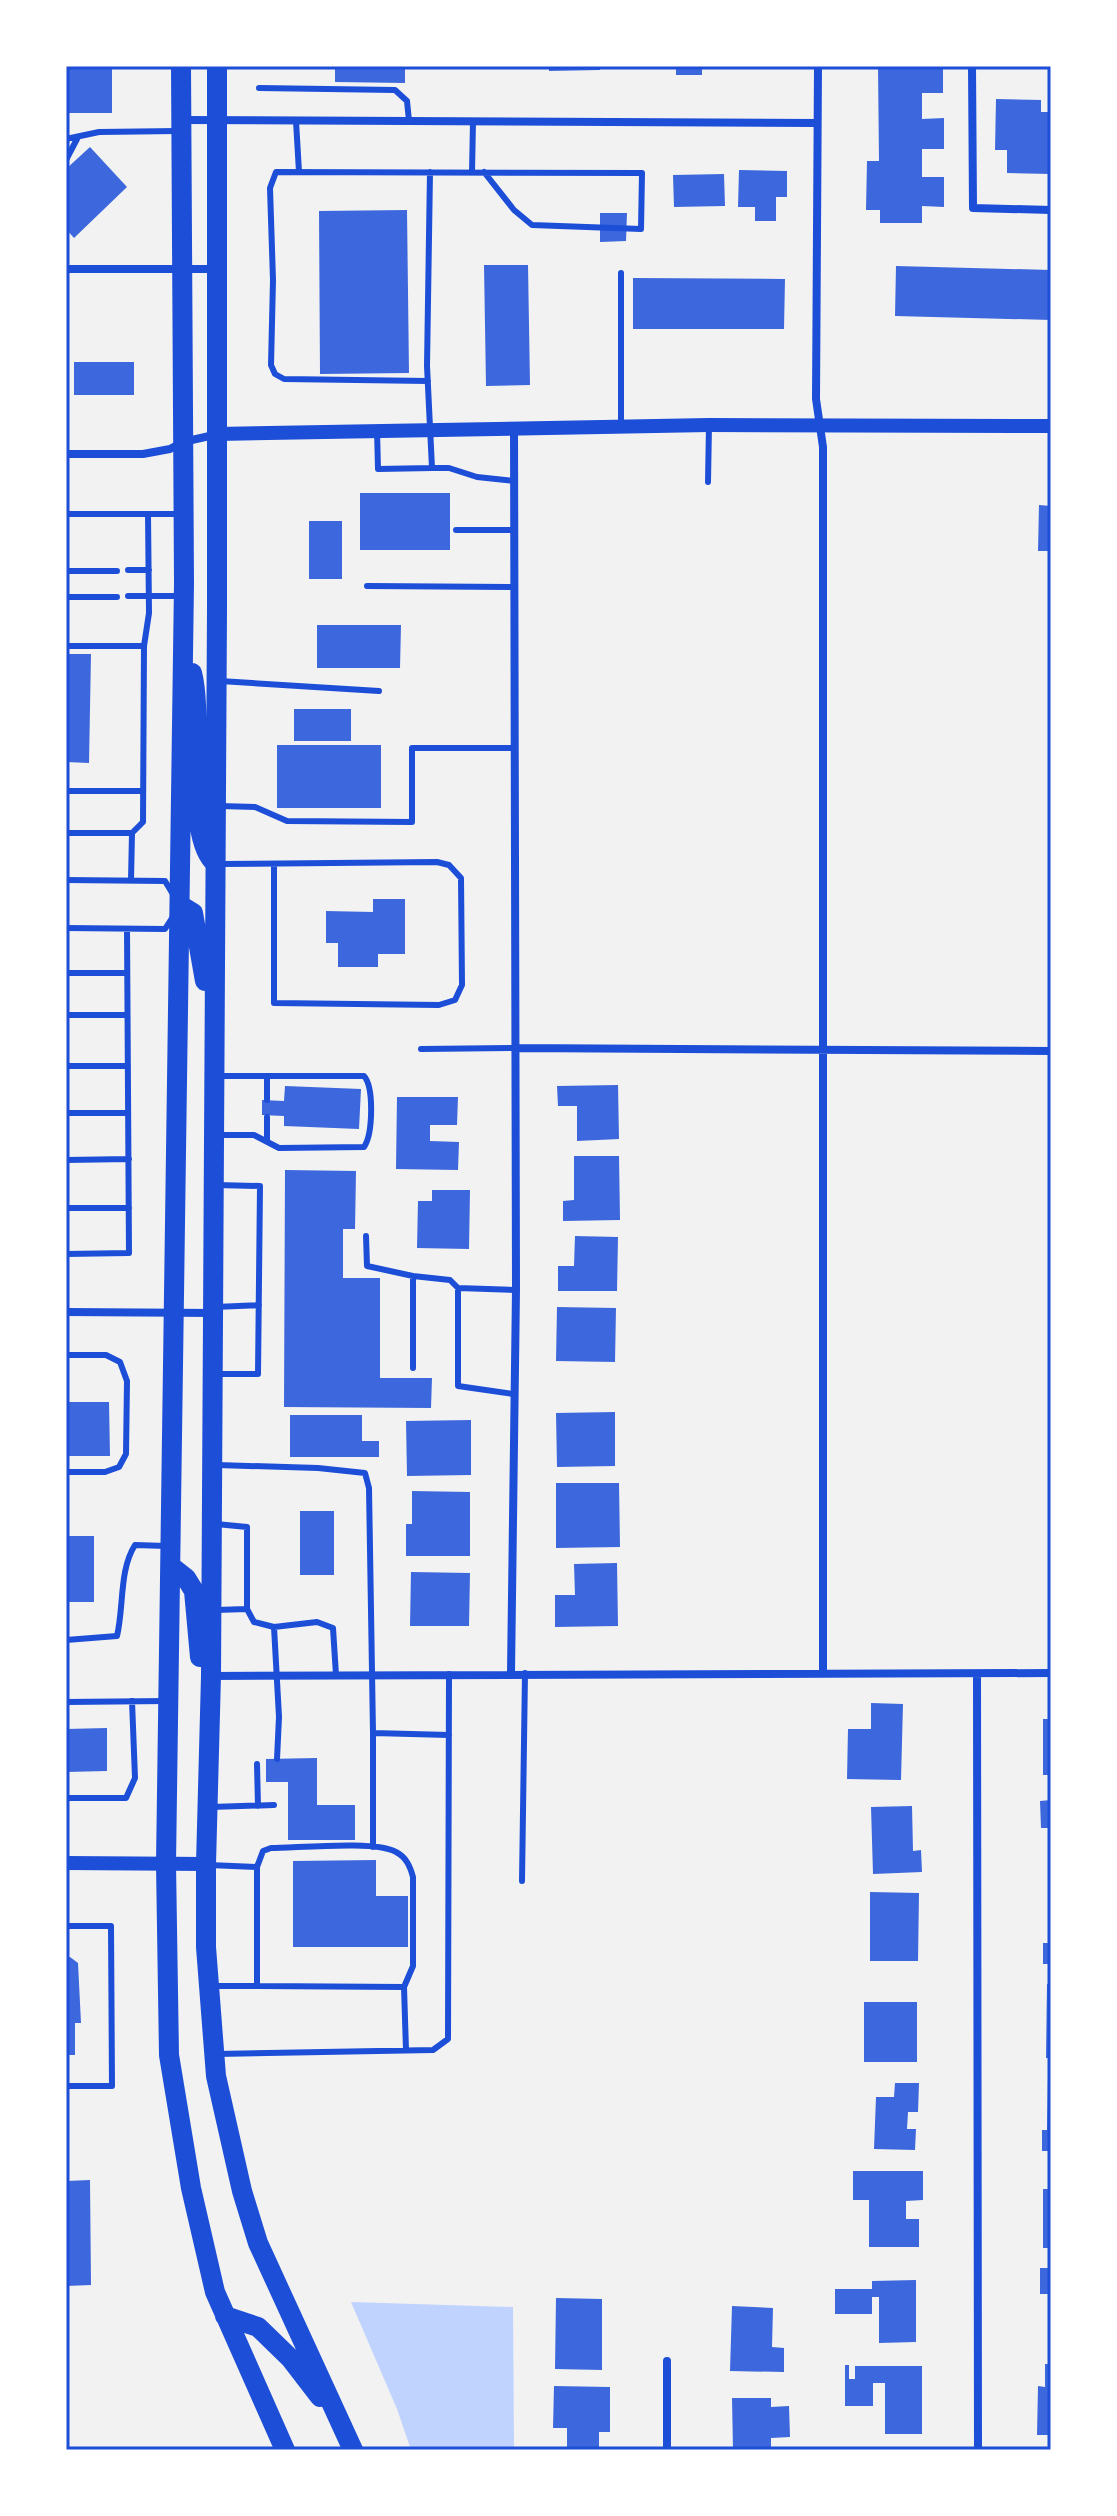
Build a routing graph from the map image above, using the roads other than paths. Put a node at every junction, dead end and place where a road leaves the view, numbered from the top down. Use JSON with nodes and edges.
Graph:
{"nodes":[{"id":1,"x":181,"y":66,"type":"edge"},
{"id":2,"x":217,"y":66,"type":"edge"},
{"id":3,"x":818,"y":66,"type":"edge"},
{"id":4,"x":972,"y":66,"type":"edge"},
{"id":5,"x":259,"y":88,"type":"dead end"},
{"id":6,"x":217,"y":120,"type":"junction"},
{"id":7,"x":296,"y":121,"type":"junction"},
{"id":8,"x":409,"y":121,"type":"junction"},
{"id":9,"x":473,"y":122,"type":"junction"},
{"id":10,"x":817,"y":123,"type":"junction"},
{"id":11,"x":180,"y":125,"type":"junction"},
{"id":12,"x":78,"y":137,"type":"junction"},
{"id":13,"x":66,"y":139,"type":"edge"},
{"id":14,"x":66,"y":160,"type":"edge"},
{"id":15,"x":299,"y":172,"type":"junction"},
{"id":16,"x":430,"y":172,"type":"junction"},
{"id":17,"x":472,"y":172,"type":"junction"},
{"id":18,"x":484,"y":172,"type":"junction"},
{"id":19,"x":1051,"y":210,"type":"edge"},
{"id":20,"x":66,"y":269,"type":"edge"},
{"id":21,"x":180,"y":269,"type":"junction"},
{"id":22,"x":217,"y":269,"type":"junction"},
{"id":23,"x":621,"y":273,"type":"dead end"},
{"id":24,"x":428,"y":381,"type":"junction"},
{"id":25,"x":709,"y":425,"type":"junction"},
{"id":26,"x":819,"y":425,"type":"junction"},
{"id":27,"x":621,"y":426,"type":"junction"},
{"id":28,"x":1051,"y":426,"type":"edge"},
{"id":29,"x":514,"y":427,"type":"junction"},
{"id":30,"x":431,"y":429,"type":"junction"},
{"id":31,"x":377,"y":430,"type":"junction"},
{"id":32,"x":217,"y":434,"type":"junction"},
{"id":33,"x":183,"y":442,"type":"junction"},
{"id":34,"x":66,"y":454,"type":"edge"},
{"id":35,"x":432,"y":468,"type":"junction"},
{"id":36,"x":514,"y":481,"type":"junction"},
{"id":37,"x":708,"y":482,"type":"dead end"},
{"id":38,"x":66,"y":514,"type":"edge"},
{"id":39,"x":148,"y":514,"type":"junction"},
{"id":40,"x":184,"y":514,"type":"junction"},
{"id":41,"x":456,"y":530,"type":"dead end"},
{"id":42,"x":514,"y":530,"type":"junction"},
{"id":43,"x":128,"y":570,"type":"dead end"},
{"id":44,"x":149,"y":570,"type":"junction"},
{"id":45,"x":66,"y":571,"type":"edge"},
{"id":46,"x":117,"y":571,"type":"dead end"},
{"id":47,"x":367,"y":586,"type":"dead end"},
{"id":48,"x":514,"y":587,"type":"junction"},
{"id":49,"x":128,"y":596,"type":"dead end"},
{"id":50,"x":149,"y":596,"type":"junction"},
{"id":51,"x":184,"y":596,"type":"junction"},
{"id":52,"x":66,"y":597,"type":"edge"},
{"id":53,"x":117,"y":597,"type":"dead end"},
{"id":54,"x":183,"y":641,"type":"junction"},
{"id":55,"x":66,"y":646,"type":"edge"},
{"id":56,"x":144,"y":646,"type":"junction"},
{"id":57,"x":217,"y":681,"type":"junction"},
{"id":58,"x":379,"y":691,"type":"dead end"},
{"id":59,"x":514,"y":748,"type":"junction"},
{"id":60,"x":66,"y":791,"type":"edge"},
{"id":61,"x":143,"y":791,"type":"junction"},
{"id":62,"x":216,"y":806,"type":"junction"},
{"id":63,"x":66,"y":833,"type":"edge"},
{"id":64,"x":132,"y":833,"type":"junction"},
{"id":65,"x":216,"y":864,"type":"junction"},
{"id":66,"x":274,"y":866,"type":"junction"},
{"id":67,"x":66,"y":880,"type":"edge"},
{"id":68,"x":131,"y":880,"type":"junction"},
{"id":69,"x":180,"y":905,"type":"junction"},
{"id":70,"x":66,"y":928,"type":"edge"},
{"id":71,"x":127,"y":929,"type":"junction"},
{"id":72,"x":66,"y":973,"type":"edge"},
{"id":73,"x":127,"y":973,"type":"junction"},
{"id":74,"x":66,"y":1015,"type":"edge"},
{"id":75,"x":127,"y":1015,"type":"junction"},
{"id":76,"x":215,"y":1015,"type":"junction"},
{"id":77,"x":515,"y":1048,"type":"junction"},
{"id":78,"x":421,"y":1049,"type":"dead end"},
{"id":79,"x":823,"y":1050,"type":"junction"},
{"id":80,"x":1051,"y":1051,"type":"edge"},
{"id":81,"x":66,"y":1066,"type":"edge"},
{"id":82,"x":128,"y":1066,"type":"junction"},
{"id":83,"x":215,"y":1076,"type":"junction"},
{"id":84,"x":267,"y":1076,"type":"junction"},
{"id":85,"x":267,"y":1100,"type":"dead end"},
{"id":86,"x":66,"y":1113,"type":"edge"},
{"id":87,"x":128,"y":1113,"type":"junction"},
{"id":88,"x":267,"y":1117,"type":"dead end"},
{"id":89,"x":214,"y":1135,"type":"junction"},
{"id":90,"x":267,"y":1142,"type":"junction"},
{"id":91,"x":129,"y":1159,"type":"junction"},
{"id":92,"x":66,"y":1160,"type":"edge"},
{"id":93,"x":214,"y":1185,"type":"junction"},
{"id":94,"x":66,"y":1208,"type":"edge"},
{"id":95,"x":129,"y":1208,"type":"junction"},
{"id":96,"x":366,"y":1236,"type":"dead end"},
{"id":97,"x":66,"y":1254,"type":"edge"},
{"id":98,"x":413,"y":1276,"type":"junction"},
{"id":99,"x":458,"y":1288,"type":"junction"},
{"id":100,"x":516,"y":1290,"type":"junction"},
{"id":101,"x":259,"y":1305,"type":"junction"},
{"id":102,"x":213,"y":1310,"type":"junction"},
{"id":103,"x":66,"y":1312,"type":"edge"},
{"id":104,"x":175,"y":1312,"type":"junction"},
{"id":105,"x":66,"y":1355,"type":"edge"},
{"id":106,"x":413,"y":1368,"type":"dead end"},
{"id":107,"x":213,"y":1374,"type":"junction"},
{"id":108,"x":513,"y":1394,"type":"junction"},
{"id":109,"x":212,"y":1465,"type":"junction"},
{"id":110,"x":66,"y":1472,"type":"edge"},
{"id":111,"x":212,"y":1524,"type":"junction"},
{"id":112,"x":172,"y":1557,"type":"junction"},
{"id":113,"x":247,"y":1609,"type":"junction"},
{"id":114,"x":212,"y":1610,"type":"junction"},
{"id":115,"x":274,"y":1627,"type":"junction"},
{"id":116,"x":66,"y":1640,"type":"edge"},
{"id":117,"x":511,"y":1673,"type":"junction"},
{"id":118,"x":525,"y":1673,"type":"junction"},
{"id":119,"x":823,"y":1673,"type":"junction"},
{"id":120,"x":1051,"y":1673,"type":"edge"},
{"id":121,"x":372,"y":1674,"type":"junction"},
{"id":122,"x":449,"y":1674,"type":"junction"},
{"id":123,"x":977,"y":1674,"type":"junction"},
{"id":124,"x":275,"y":1675,"type":"junction"},
{"id":125,"x":336,"y":1675,"type":"junction"},
{"id":126,"x":211,"y":1676,"type":"junction"},
{"id":127,"x":132,"y":1701,"type":"junction"},
{"id":128,"x":170,"y":1701,"type":"junction"},
{"id":129,"x":66,"y":1702,"type":"edge"},
{"id":130,"x":373,"y":1733,"type":"junction"},
{"id":131,"x":449,"y":1735,"type":"junction"},
{"id":132,"x":277,"y":1759,"type":"dead end"},
{"id":133,"x":257,"y":1764,"type":"dead end"},
{"id":134,"x":66,"y":1798,"type":"edge"},
{"id":135,"x":274,"y":1805,"type":"dead end"},
{"id":136,"x":258,"y":1806,"type":"junction"},
{"id":137,"x":207,"y":1808,"type":"junction"},
{"id":138,"x":373,"y":1847,"type":"junction"},
{"id":139,"x":66,"y":1863,"type":"edge"},
{"id":140,"x":166,"y":1864,"type":"junction"},
{"id":141,"x":206,"y":1864,"type":"junction"},
{"id":142,"x":257,"y":1867,"type":"junction"},
{"id":143,"x":522,"y":1881,"type":"dead end"},
{"id":144,"x":66,"y":1926,"type":"edge"},
{"id":145,"x":209,"y":1986,"type":"junction"},
{"id":146,"x":257,"y":1986,"type":"junction"},
{"id":147,"x":404,"y":1987,"type":"junction"},
{"id":148,"x":406,"y":2050,"type":"junction"},
{"id":149,"x":214,"y":2054,"type":"junction"},
{"id":150,"x":66,"y":2086,"type":"edge"},
{"id":151,"x":225,"y":2316,"type":"junction"},
{"id":152,"x":667,"y":2361,"type":"dead end"},
{"id":153,"x":285,"y":2450,"type":"edge"},
{"id":154,"x":352,"y":2450,"type":"edge"},
{"id":155,"x":667,"y":2450,"type":"edge"},
{"id":156,"x":978,"y":2450,"type":"edge"}],
"edges":[{"from":1,"to":11,"type":"main road"},
{"from":2,"to":6,"type":"main road"},
{"from":3,"to":10,"type":"street"},
{"from":4,"to":19,"type":"street"},
{"from":5,"to":8,"type":"lane"},
{"from":6,"to":7,"type":"street"},
{"from":6,"to":11,"type":"street"},
{"from":6,"to":22,"type":"main road"},
{"from":7,"to":8,"type":"street"},
{"from":7,"to":15,"type":"lane"},
{"from":8,"to":9,"type":"street"},
{"from":9,"to":10,"type":"street"},
{"from":9,"to":17,"type":"lane"},
{"from":10,"to":26,"type":"street"},
{"from":11,"to":12,"type":"lane"},
{"from":11,"to":21,"type":"main road"},
{"from":12,"to":13,"type":"lane"},
{"from":12,"to":14,"type":"lane"},
{"from":15,"to":16,"type":"lane"},
{"from":15,"to":24,"type":"lane"},
{"from":16,"to":17,"type":"lane"},
{"from":16,"to":24,"type":"lane"},
{"from":17,"to":18,"type":"lane"},
{"from":18,"to":18,"type":"lane"},
{"from":20,"to":21,"type":"street"},
{"from":21,"to":22,"type":"street"},
{"from":21,"to":33,"type":"main road"},
{"from":22,"to":32,"type":"main road"},
{"from":23,"to":27,"type":"lane"},
{"from":24,"to":30,"type":"lane"},
{"from":25,"to":26,"type":"street"},
{"from":25,"to":27,"type":"street"},
{"from":25,"to":37,"type":"lane"},
{"from":26,"to":28,"type":"street"},
{"from":26,"to":79,"type":"street"},
{"from":27,"to":29,"type":"street"},
{"from":29,"to":30,"type":"street"},
{"from":29,"to":36,"type":"street"},
{"from":30,"to":31,"type":"street"},
{"from":30,"to":35,"type":"lane"},
{"from":31,"to":32,"type":"street"},
{"from":31,"to":35,"type":"lane"},
{"from":32,"to":33,"type":"street"},
{"from":32,"to":57,"type":"main road"},
{"from":33,"to":34,"type":"street"},
{"from":33,"to":40,"type":"main road"},
{"from":35,"to":36,"type":"lane"},
{"from":36,"to":42,"type":"street"},
{"from":38,"to":39,"type":"lane"},
{"from":39,"to":40,"type":"lane"},
{"from":39,"to":44,"type":"lane"},
{"from":40,"to":51,"type":"main road"},
{"from":41,"to":42,"type":"lane"},
{"from":42,"to":48,"type":"street"},
{"from":43,"to":44,"type":"lane"},
{"from":44,"to":50,"type":"lane"},
{"from":45,"to":46,"type":"lane"},
{"from":47,"to":48,"type":"lane"},
{"from":48,"to":59,"type":"street"},
{"from":49,"to":50,"type":"lane"},
{"from":50,"to":51,"type":"lane"},
{"from":50,"to":56,"type":"lane"},
{"from":51,"to":54,"type":"main road"},
{"from":52,"to":53,"type":"lane"},
{"from":54,"to":65,"type":"main road"},
{"from":54,"to":69,"type":"main road"},
{"from":55,"to":56,"type":"lane"},
{"from":56,"to":61,"type":"lane"},
{"from":57,"to":58,"type":"lane"},
{"from":57,"to":62,"type":"main road"},
{"from":59,"to":62,"type":"lane"},
{"from":59,"to":77,"type":"street"},
{"from":60,"to":61,"type":"lane"},
{"from":61,"to":64,"type":"lane"},
{"from":62,"to":65,"type":"main road"},
{"from":63,"to":64,"type":"lane"},
{"from":64,"to":68,"type":"lane"},
{"from":65,"to":66,"type":"lane"},
{"from":65,"to":76,"type":"main road"},
{"from":66,"to":66,"type":"lane"},
{"from":67,"to":68,"type":"lane"},
{"from":68,"to":69,"type":"lane"},
{"from":69,"to":71,"type":"lane"},
{"from":69,"to":76,"type":"main road"},
{"from":69,"to":104,"type":"main road"},
{"from":70,"to":71,"type":"lane"},
{"from":71,"to":73,"type":"lane"},
{"from":72,"to":73,"type":"lane"},
{"from":73,"to":75,"type":"lane"},
{"from":74,"to":75,"type":"lane"},
{"from":75,"to":82,"type":"lane"},
{"from":76,"to":83,"type":"main road"},
{"from":77,"to":78,"type":"lane"},
{"from":77,"to":79,"type":"street"},
{"from":77,"to":100,"type":"street"},
{"from":79,"to":80,"type":"street"},
{"from":79,"to":119,"type":"street"},
{"from":81,"to":82,"type":"lane"},
{"from":82,"to":87,"type":"lane"},
{"from":83,"to":84,"type":"lane"},
{"from":83,"to":89,"type":"main road"},
{"from":84,"to":85,"type":"lane"},
{"from":84,"to":90,"type":"lane"},
{"from":86,"to":87,"type":"lane"},
{"from":87,"to":91,"type":"lane"},
{"from":88,"to":90,"type":"lane"},
{"from":89,"to":90,"type":"lane"},
{"from":89,"to":93,"type":"main road"},
{"from":91,"to":92,"type":"lane"},
{"from":91,"to":95,"type":"lane"},
{"from":93,"to":101,"type":"lane"},
{"from":93,"to":102,"type":"main road"},
{"from":94,"to":95,"type":"lane"},
{"from":95,"to":97,"type":"lane"},
{"from":96,"to":98,"type":"lane"},
{"from":98,"to":99,"type":"lane"},
{"from":98,"to":106,"type":"lane"},
{"from":99,"to":100,"type":"lane"},
{"from":99,"to":108,"type":"lane"},
{"from":100,"to":108,"type":"street"},
{"from":101,"to":102,"type":"lane"},
{"from":101,"to":107,"type":"lane"},
{"from":102,"to":104,"type":"street"},
{"from":102,"to":107,"type":"main road"},
{"from":103,"to":104,"type":"street"},
{"from":104,"to":112,"type":"main road"},
{"from":105,"to":110,"type":"lane"},
{"from":107,"to":109,"type":"main road"},
{"from":108,"to":117,"type":"street"},
{"from":109,"to":111,"type":"main road"},
{"from":109,"to":121,"type":"lane"},
{"from":111,"to":113,"type":"lane"},
{"from":111,"to":114,"type":"main road"},
{"from":112,"to":116,"type":"lane"},
{"from":112,"to":126,"type":"main road"},
{"from":112,"to":128,"type":"main road"},
{"from":113,"to":114,"type":"lane"},
{"from":113,"to":115,"type":"lane"},
{"from":114,"to":126,"type":"main road"},
{"from":115,"to":124,"type":"lane"},
{"from":115,"to":125,"type":"lane"},
{"from":117,"to":118,"type":"street"},
{"from":117,"to":122,"type":"street"},
{"from":118,"to":119,"type":"street"},
{"from":118,"to":143,"type":"lane"},
{"from":119,"to":123,"type":"street"},
{"from":120,"to":123,"type":"street"},
{"from":121,"to":122,"type":"street"},
{"from":121,"to":125,"type":"street"},
{"from":121,"to":130,"type":"lane"},
{"from":122,"to":131,"type":"lane"},
{"from":123,"to":156,"type":"street"},
{"from":124,"to":125,"type":"street"},
{"from":124,"to":126,"type":"street"},
{"from":124,"to":132,"type":"lane"},
{"from":126,"to":137,"type":"main road"},
{"from":127,"to":128,"type":"lane"},
{"from":127,"to":129,"type":"lane"},
{"from":127,"to":134,"type":"lane"},
{"from":128,"to":140,"type":"main road"},
{"from":130,"to":131,"type":"lane"},
{"from":130,"to":138,"type":"lane"},
{"from":131,"to":148,"type":"lane"},
{"from":133,"to":136,"type":"lane"},
{"from":135,"to":136,"type":"lane"},
{"from":136,"to":137,"type":"lane"},
{"from":137,"to":141,"type":"main road"},
{"from":138,"to":142,"type":"lane"},
{"from":138,"to":147,"type":"lane"},
{"from":139,"to":140,"type":"street"},
{"from":140,"to":141,"type":"street"},
{"from":140,"to":151,"type":"main road"},
{"from":141,"to":142,"type":"lane"},
{"from":141,"to":145,"type":"main road"},
{"from":142,"to":146,"type":"lane"},
{"from":144,"to":150,"type":"lane"},
{"from":145,"to":146,"type":"lane"},
{"from":145,"to":149,"type":"main road"},
{"from":146,"to":147,"type":"lane"},
{"from":147,"to":148,"type":"lane"},
{"from":148,"to":149,"type":"lane"},
{"from":149,"to":154,"type":"main road"},
{"from":151,"to":153,"type":"main road"},
{"from":151,"to":154,"type":"main road"},
{"from":152,"to":155,"type":"street"}]}
